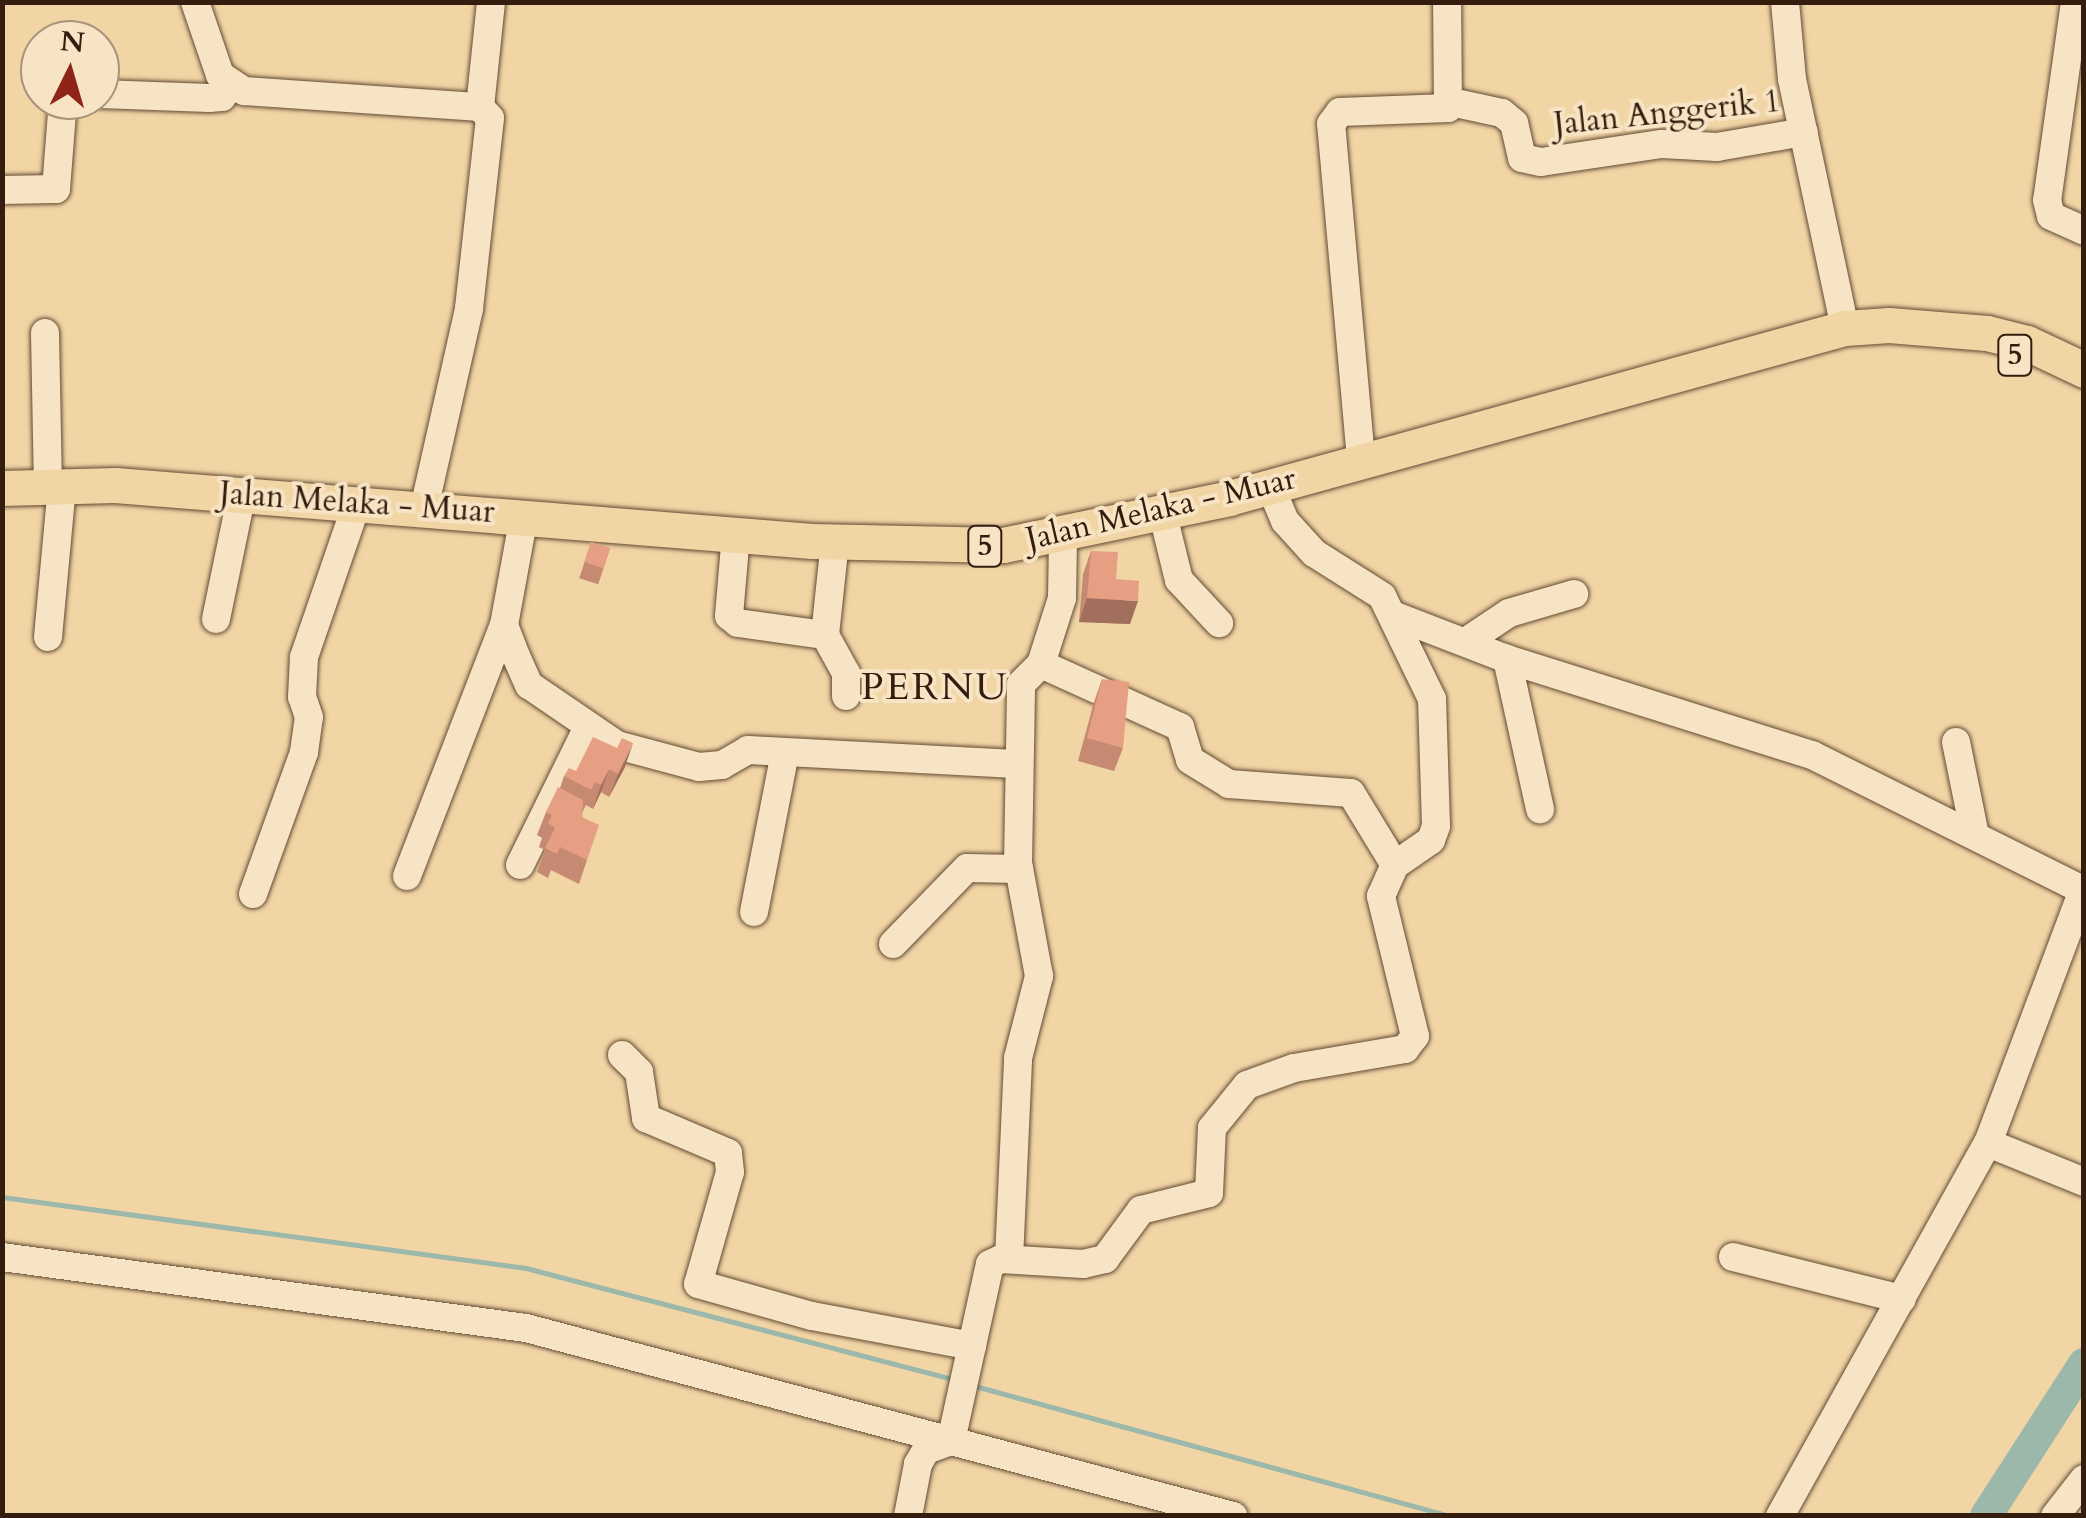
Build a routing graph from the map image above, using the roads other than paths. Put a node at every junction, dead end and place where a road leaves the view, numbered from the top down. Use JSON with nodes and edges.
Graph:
{"nodes":[{"id":1,"x":195,"y":2,"type":"edge"},
{"id":2,"x":491,"y":2,"type":"edge"},
{"id":3,"x":1447,"y":2,"type":"edge"},
{"id":4,"x":1786,"y":2,"type":"edge"},
{"id":5,"x":2078,"y":5,"type":"edge"},
{"id":6,"x":230,"y":85,"type":"junction"},
{"id":7,"x":120,"y":95,"type":"edge"},
{"id":8,"x":1451,"y":102,"type":"junction"},
{"id":9,"x":480,"y":107,"type":"junction"},
{"id":10,"x":61,"y":120,"type":"edge"},
{"id":11,"x":1804,"y":132,"type":"junction"},
{"id":12,"x":2,"y":190,"type":"edge"},
{"id":13,"x":2084,"y":230,"type":"edge"},
{"id":14,"x":1845,"y":328,"type":"junction"},
{"id":15,"x":1942,"y":328,"type":"junction"},
{"id":16,"x":45,"y":333,"type":"dead end"},
{"id":17,"x":2084,"y":370,"type":"edge"},
{"id":18,"x":2084,"y":389,"type":"edge"},
{"id":19,"x":1361,"y":459,"type":"junction"},
{"id":20,"x":55,"y":486,"type":"junction"},
{"id":21,"x":1270,"y":486,"type":"junction"},
{"id":22,"x":2,"y":488,"type":"edge"},
{"id":23,"x":242,"y":494,"type":"junction"},
{"id":24,"x":357,"y":503,"type":"junction"},
{"id":25,"x":424,"y":508,"type":"junction"},
{"id":26,"x":524,"y":516,"type":"junction"},
{"id":27,"x":1167,"y":532,"type":"junction"},
{"id":28,"x":736,"y":534,"type":"junction"},
{"id":29,"x":835,"y":542,"type":"junction"},
{"id":30,"x":1065,"y":552,"type":"junction"},
{"id":31,"x":1574,"y":594,"type":"dead end"},
{"id":32,"x":1393,"y":614,"type":"junction"},
{"id":33,"x":216,"y":619,"type":"dead end"},
{"id":34,"x":1218,"y":623,"type":"dead end"},
{"id":35,"x":504,"y":625,"type":"junction"},
{"id":36,"x":825,"y":635,"type":"junction"},
{"id":37,"x":48,"y":637,"type":"dead end"},
{"id":38,"x":1467,"y":640,"type":"junction"},
{"id":39,"x":1507,"y":659,"type":"junction"},
{"id":40,"x":1041,"y":664,"type":"junction"},
{"id":41,"x":523,"y":672,"type":"junction"},
{"id":42,"x":846,"y":696,"type":"dead end"},
{"id":43,"x":475,"y":698,"type":"junction"},
{"id":44,"x":588,"y":727,"type":"junction"},
{"id":45,"x":1956,"y":742,"type":"dead end"},
{"id":46,"x":786,"y":753,"type":"junction"},
{"id":47,"x":1016,"y":764,"type":"junction"},
{"id":48,"x":1540,"y":809,"type":"dead end"},
{"id":49,"x":1975,"y":835,"type":"junction"},
{"id":50,"x":1395,"y":865,"type":"junction"},
{"id":51,"x":520,"y":866,"type":"dead end"},
{"id":52,"x":1019,"y":869,"type":"junction"},
{"id":53,"x":407,"y":876,"type":"dead end"},
{"id":54,"x":2083,"y":889,"type":"edge"},
{"id":55,"x":254,"y":894,"type":"dead end"},
{"id":56,"x":754,"y":912,"type":"dead end"},
{"id":57,"x":892,"y":944,"type":"dead end"},
{"id":58,"x":622,"y":1055,"type":"dead end"},
{"id":59,"x":1988,"y":1143,"type":"junction"},
{"id":60,"x":2084,"y":1182,"type":"edge"},
{"id":61,"x":2,"y":1257,"type":"edge"},
{"id":62,"x":1733,"y":1257,"type":"dead end"},
{"id":63,"x":1009,"y":1260,"type":"junction"},
{"id":64,"x":1902,"y":1299,"type":"junction"},
{"id":65,"x":970,"y":1355,"type":"junction"},
{"id":66,"x":951,"y":1441,"type":"junction"},
{"id":67,"x":2084,"y":1479,"type":"edge"},
{"id":68,"x":1181,"y":1509,"type":"edge"},
{"id":69,"x":908,"y":1516,"type":"edge"},
{"id":70,"x":1233,"y":1516,"type":"edge"},
{"id":71,"x":1780,"y":1516,"type":"edge"},
{"id":72,"x":2055,"y":1516,"type":"edge"}],
"edges":[{"from":1,"to":6,"type":"street"},
{"from":2,"to":9,"type":"street"},
{"from":3,"to":8,"type":"street"},
{"from":4,"to":11,"type":"street"},
{"from":5,"to":13,"type":"street"},
{"from":6,"to":7,"type":"street"},
{"from":6,"to":9,"type":"street"},
{"from":8,"to":11,"type":"street","name":"Jalan Anggerik 1"},
{"from":8,"to":19,"type":"street"},
{"from":9,"to":25,"type":"street"},
{"from":10,"to":12,"type":"street"},
{"from":11,"to":14,"type":"street"},
{"from":14,"to":15,"type":"main road","name":"Jalan Melaka - Muar","number":"5"},
{"from":14,"to":19,"type":"main road","name":"Jalan Melaka - Muar","number":"5"},
{"from":15,"to":17,"type":"main road","name":"Jalan Melaka - Muar","number":"5"},
{"from":15,"to":18,"type":"main road","name":"Jalan Melaka - Muar","number":"5"},
{"from":16,"to":20,"type":"street"},
{"from":19,"to":21,"type":"main road","name":"Jalan Melaka - Muar","number":"5"},
{"from":20,"to":22,"type":"main road","name":"Jalan Melaka - Muar","number":"5"},
{"from":20,"to":23,"type":"main road","name":"Jalan Melaka - Muar","number":"5"},
{"from":20,"to":37,"type":"street"},
{"from":21,"to":27,"type":"main road","name":"Jalan Melaka - Muar","number":"5"},
{"from":21,"to":32,"type":"street"},
{"from":23,"to":24,"type":"main road","name":"Jalan Melaka - Muar","number":"5"},
{"from":23,"to":33,"type":"street"},
{"from":24,"to":25,"type":"main road","name":"Jalan Melaka - Muar","number":"5"},
{"from":24,"to":55,"type":"street"},
{"from":25,"to":26,"type":"main road","name":"Jalan Melaka - Muar","number":"5"},
{"from":26,"to":28,"type":"main road","name":"Jalan Melaka - Muar","number":"5"},
{"from":26,"to":35,"type":"street"},
{"from":27,"to":30,"type":"main road","name":"Jalan Melaka - Muar","number":"5"},
{"from":27,"to":34,"type":"street"},
{"from":28,"to":29,"type":"main road","name":"Jalan Melaka - Muar","number":"5"},
{"from":28,"to":36,"type":"street"},
{"from":29,"to":30,"type":"main road","name":"Jalan Melaka - Muar","number":"5"},
{"from":29,"to":36,"type":"street"},
{"from":30,"to":40,"type":"street"},
{"from":31,"to":38,"type":"street"},
{"from":32,"to":38,"type":"street"},
{"from":32,"to":50,"type":"street"},
{"from":35,"to":41,"type":"street"},
{"from":35,"to":43,"type":"street"},
{"from":36,"to":42,"type":"street"},
{"from":38,"to":39,"type":"street"},
{"from":39,"to":48,"type":"street"},
{"from":39,"to":49,"type":"street"},
{"from":40,"to":47,"type":"street"},
{"from":40,"to":50,"type":"street"},
{"from":41,"to":43,"type":"street"},
{"from":41,"to":44,"type":"street"},
{"from":43,"to":53,"type":"street"},
{"from":44,"to":46,"type":"street"},
{"from":44,"to":51,"type":"street"},
{"from":45,"to":49,"type":"street"},
{"from":46,"to":47,"type":"street"},
{"from":46,"to":56,"type":"street"},
{"from":47,"to":52,"type":"street"},
{"from":49,"to":54,"type":"street"},
{"from":50,"to":63,"type":"street"},
{"from":52,"to":57,"type":"street"},
{"from":52,"to":63,"type":"street"},
{"from":54,"to":59,"type":"street"},
{"from":58,"to":65,"type":"street"},
{"from":59,"to":60,"type":"street"},
{"from":59,"to":64,"type":"street"},
{"from":61,"to":66,"type":"street"},
{"from":62,"to":64,"type":"street"},
{"from":63,"to":65,"type":"street"},
{"from":64,"to":71,"type":"street"},
{"from":65,"to":66,"type":"street"},
{"from":66,"to":68,"type":"street"},
{"from":66,"to":69,"type":"street"},
{"from":67,"to":72,"type":"street"},
{"from":68,"to":70,"type":"street"}]}
